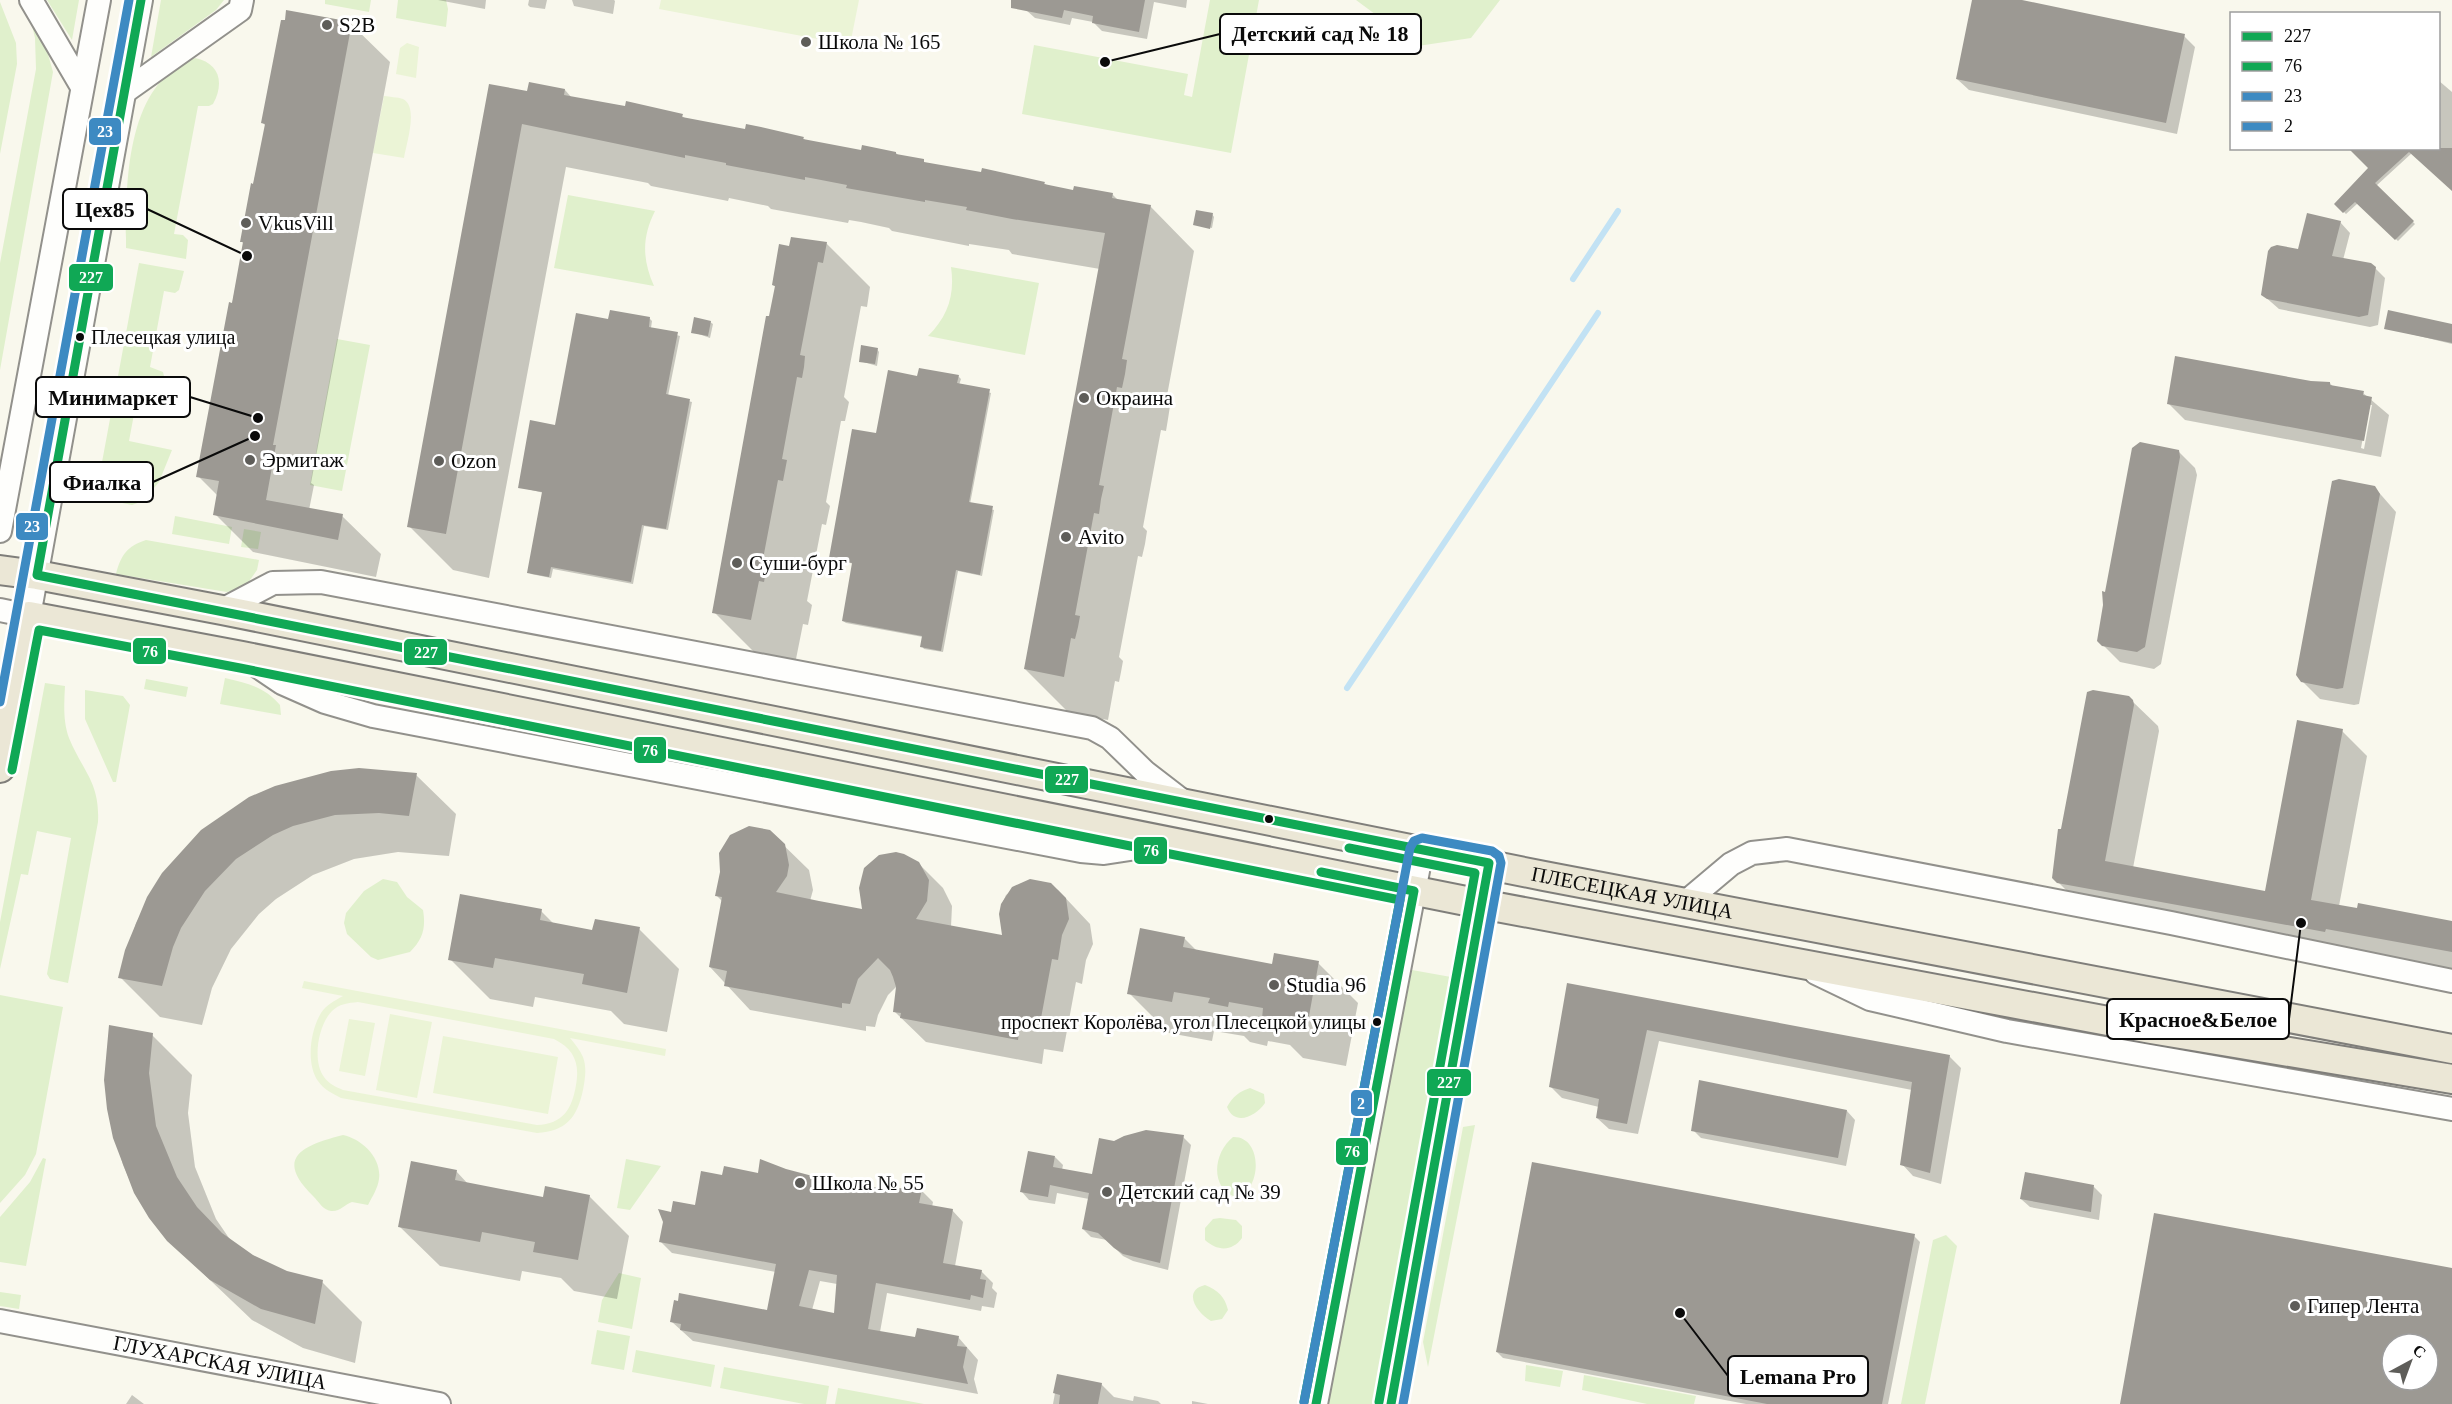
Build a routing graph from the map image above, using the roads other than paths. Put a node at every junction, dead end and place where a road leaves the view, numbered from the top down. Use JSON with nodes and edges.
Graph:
{"nodes":[{"id":1,"x":31,"y":0,"type":"edge"},
{"id":2,"x":99,"y":0,"type":"edge"},
{"id":3,"x":141,"y":0,"type":"edge"},
{"id":4,"x":242,"y":0,"type":"edge"},
{"id":5,"x":82,"y":87,"type":"junction"},
{"id":6,"x":123,"y":93,"type":"junction"},
{"id":7,"x":0,"y":531,"type":"edge"},
{"id":8,"x":0,"y":570,"type":"edge"},
{"id":9,"x":37,"y":575,"type":"junction"},
{"id":10,"x":0,"y":610,"type":"edge"},
{"id":11,"x":222,"y":610,"type":"junction"},
{"id":12,"x":29,"y":616,"type":"junction"},
{"id":13,"x":0,"y":768,"type":"edge"},
{"id":14,"x":1185,"y":803,"type":"junction"},
{"id":15,"x":1422,"y":850,"type":"junction"},
{"id":16,"x":1489,"y":863,"type":"junction"},
{"id":17,"x":1414,"y":891,"type":"junction"},
{"id":18,"x":1687,"y":901,"type":"junction"},
{"id":19,"x":1481,"y":904,"type":"junction"},
{"id":20,"x":1790,"y":961,"type":"junction"},
{"id":21,"x":2452,"y":981,"type":"edge"},
{"id":22,"x":2452,"y":1049,"type":"edge"},
{"id":23,"x":2452,"y":1079,"type":"edge"},
{"id":24,"x":2452,"y":1109,"type":"edge"},
{"id":25,"x":0,"y":1321,"type":"edge"},
{"id":26,"x":439,"y":1404,"type":"edge"},
{"id":27,"x":1316,"y":1404,"type":"edge"},
{"id":28,"x":1391,"y":1404,"type":"edge"}],
"edges":[{"from":1,"to":5,"type":"street"},
{"from":2,"to":5,"type":"street"},
{"from":3,"to":6,"type":"street"},
{"from":4,"to":6,"type":"street"},
{"from":5,"to":7,"type":"street"},
{"from":6,"to":9,"type":"street"},
{"from":8,"to":9,"type":"main road","name":"ПЛЕСЕЦКАЯ УЛИЦА"},
{"from":9,"to":11,"type":"main road","name":"ПЛЕСЕЦКАЯ УЛИЦА"},
{"from":9,"to":12,"type":"street"},
{"from":10,"to":12,"type":"street","name":"ПЛЕСЕЦКАЯ УЛИЦА"},
{"from":11,"to":14,"type":"main road","name":"ПЛЕСЕЦКАЯ УЛИЦА"},
{"from":11,"to":14,"type":"street"},
{"from":12,"to":13,"type":"main road"},
{"from":12,"to":17,"type":"main road","name":"ПЛЕСЕЦКАЯ УЛИЦА"},
{"from":14,"to":15,"type":"main road","name":"ПЛЕСЕЦКАЯ УЛИЦА"},
{"from":15,"to":16,"type":"main road","name":"ПЛЕСЕЦКАЯ УЛИЦА"},
{"from":15,"to":17,"type":"street"},
{"from":16,"to":18,"type":"main road","name":"ПЛЕСЕЦКАЯ УЛИЦА"},
{"from":16,"to":19,"type":"street"},
{"from":17,"to":19,"type":"main road","name":"ПЛЕСЕЦКАЯ УЛИЦА"},
{"from":17,"to":27,"type":"street"},
{"from":18,"to":21,"type":"street"},
{"from":18,"to":22,"type":"main road","name":"ПЛЕСЕЦКАЯ УЛИЦА"},
{"from":19,"to":20,"type":"main road","name":"ПЛЕСЕЦКАЯ УЛИЦА"},
{"from":19,"to":28,"type":"street"},
{"from":20,"to":23,"type":"main road","name":"ПЛЕСЕЦКАЯ УЛИЦА"},
{"from":20,"to":24,"type":"street"},
{"from":25,"to":26,"type":"street","name":"ГЛУХАРСКАЯ УЛИЦА"}]}
